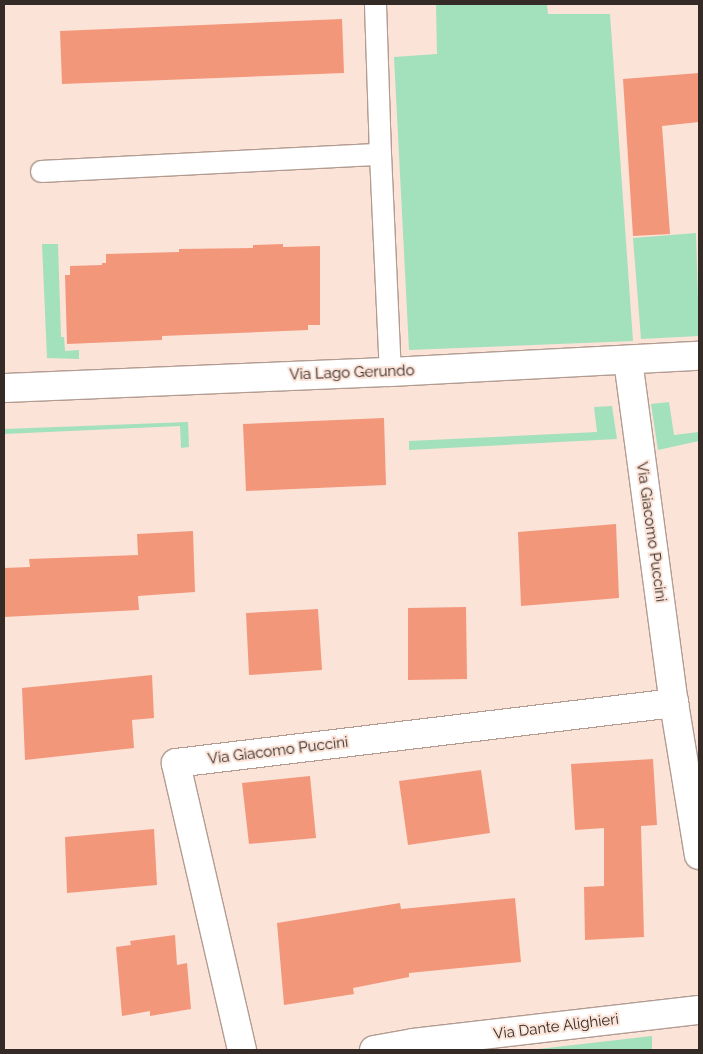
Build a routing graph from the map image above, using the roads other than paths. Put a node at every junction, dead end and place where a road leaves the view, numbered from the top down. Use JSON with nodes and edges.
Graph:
{"nodes":[{"id":1,"x":375,"y":4,"type":"edge"},
{"id":2,"x":380,"y":154,"type":"junction"},
{"id":3,"x":41,"y":171,"type":"dead end"},
{"id":4,"x":699,"y":356,"type":"edge"},
{"id":5,"x":628,"y":360,"type":"junction"},
{"id":6,"x":390,"y":372,"type":"junction"},
{"id":7,"x":4,"y":388,"type":"edge"},
{"id":8,"x":674,"y":703,"type":"junction"},
{"id":9,"x":699,"y":855,"type":"edge"},
{"id":10,"x":699,"y":1010,"type":"edge"},
{"id":11,"x":414,"y":1047,"type":"edge"},
{"id":12,"x":242,"y":1050,"type":"edge"},
{"id":13,"x":374,"y":1050,"type":"edge"}],
"edges":[{"from":1,"to":2,"type":"lane"},
{"from":2,"to":3,"type":"lane"},
{"from":2,"to":6,"type":"lane"},
{"from":4,"to":5,"type":"street","name":"Via Lago Gerundo"},
{"from":5,"to":6,"type":"street","name":"Via Lago Gerundo"},
{"from":5,"to":8,"type":"street","name":"Via Giacomo Puccini"},
{"from":6,"to":7,"type":"street","name":"Via Lago Gerundo"},
{"from":8,"to":9,"type":"street","name":"Via Giacomo Puccini"},
{"from":8,"to":12,"type":"street","name":"Via Giacomo Puccini"},
{"from":10,"to":11,"type":"street","name":"Via Dante Alighieri"},
{"from":11,"to":13,"type":"street","name":"Via Dante Alighieri"}]}
